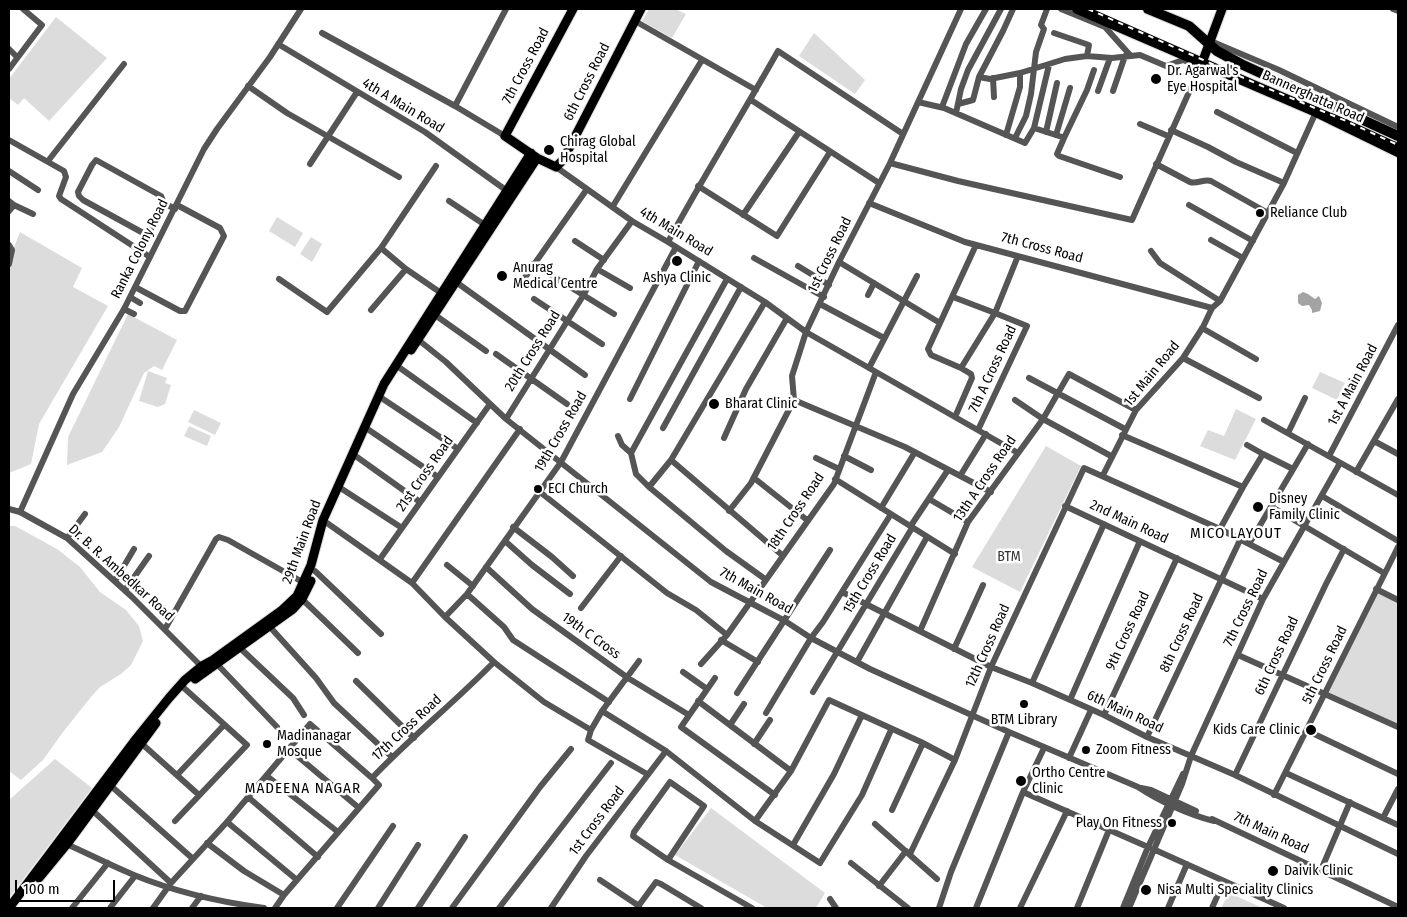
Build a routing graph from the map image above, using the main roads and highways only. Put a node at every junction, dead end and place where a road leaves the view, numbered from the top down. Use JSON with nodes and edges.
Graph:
{"nodes":[{"id":1,"x":573,"y":9,"type":"edge"},
{"id":2,"x":641,"y":9,"type":"edge"},
{"id":3,"x":1078,"y":9,"type":"edge"},
{"id":4,"x":1148,"y":9,"type":"edge"},
{"id":5,"x":1222,"y":9,"type":"edge"},
{"id":6,"x":1227,"y":9,"type":"edge"},
{"id":7,"x":1211,"y":44,"type":"junction"},
{"id":8,"x":1201,"y":65,"type":"junction"},
{"id":9,"x":504,"y":136,"type":"joint"},
{"id":10,"x":1398,"y":136,"type":"edge"},
{"id":11,"x":1398,"y":152,"type":"edge"},
{"id":12,"x":534,"y":156,"type":"junction"},
{"id":13,"x":556,"y":167,"type":"joint"},
{"id":14,"x":510,"y":193,"type":"junction"},
{"id":15,"x":443,"y":295,"type":"junction"},
{"id":16,"x":415,"y":338,"type":"junction"},
{"id":17,"x":312,"y":570,"type":"junction"},
{"id":18,"x":306,"y":584,"type":"junction"},
{"id":19,"x":215,"y":662,"type":"junction"},
{"id":20,"x":204,"y":668,"type":"junction"},
{"id":21,"x":64,"y":843,"type":"junction"},
{"id":22,"x":9,"y":908,"type":"edge"},
{"id":23,"x":15,"y":908,"type":"edge"}],
"edges":[{"from":1,"to":9,"type":"main road","name":"7th Cross Road"},
{"from":2,"to":13,"type":"main road","name":"6th Cross Road"},
{"from":3,"to":8,"type":"highway","name":"Bannerghatta Road"},
{"from":4,"to":7,"type":"highway","name":"Bannerghatta Road"},
{"from":5,"to":7,"type":"main road"},
{"from":6,"to":7,"type":"main road"},
{"from":7,"to":8,"type":"main road"},
{"from":7,"to":10,"type":"highway","name":"Bannerghatta Road"},
{"from":8,"to":11,"type":"highway","name":"Bannerghatta Road"},
{"from":9,"to":12,"type":"main road","name":"4th Main Road"},
{"from":12,"to":13,"type":"main road","name":"4th Main Road"},
{"from":12,"to":14,"type":"main road","name":"29th Main Road"},
{"from":14,"to":15,"type":"main road","name":"29th Main Road"},
{"from":14,"to":15,"type":"main road","name":"29th Main Road"},
{"from":15,"to":16,"type":"main road","name":"29th Main Road"},
{"from":15,"to":16,"type":"main road","name":"29th Main Road"},
{"from":16,"to":17,"type":"main road","name":"29th Main Road"},
{"from":16,"to":17,"type":"main road","name":"29th Main Road"},
{"from":17,"to":18,"type":"main road","name":"29th Main Road"},
{"from":18,"to":19,"type":"main road","name":"29th Main Road"},
{"from":18,"to":19,"type":"main road","name":"29th Main Road"},
{"from":19,"to":20,"type":"main road","name":"29th Main Road"},
{"from":20,"to":21,"type":"main road","name":"29th Main Road"},
{"from":20,"to":21,"type":"main road","name":"29th Main Road"},
{"from":21,"to":22,"type":"main road","name":"29th Main Road"},
{"from":21,"to":23,"type":"main road","name":"29th Main Road"}]}
